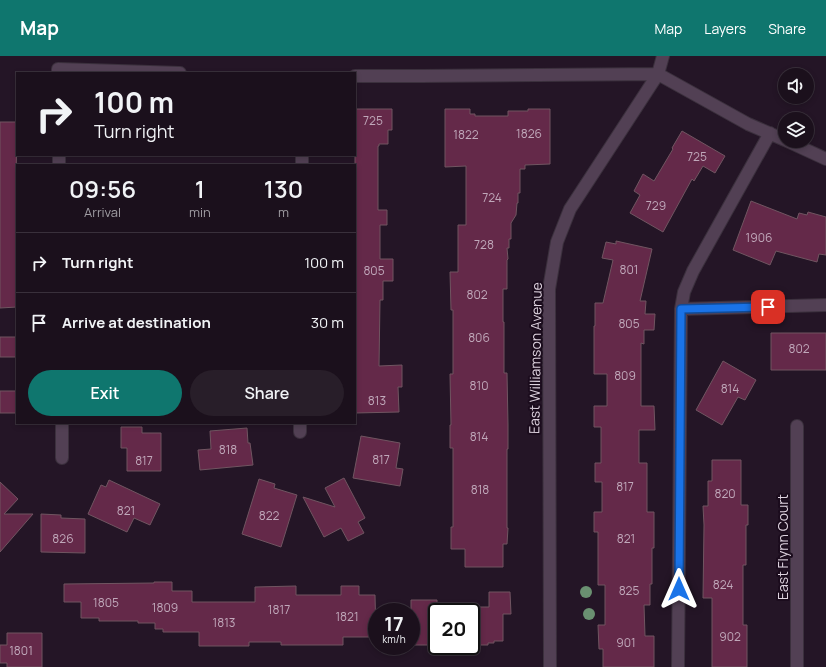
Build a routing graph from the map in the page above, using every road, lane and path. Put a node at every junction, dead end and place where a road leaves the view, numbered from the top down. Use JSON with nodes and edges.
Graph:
{"nodes":[{"id":1,"x":663,"y":56,"type":"edge"},
{"id":2,"x":58,"y":71,"type":"edge"},
{"id":3,"x":119,"y":72,"type":"edge"},
{"id":4,"x":658,"y":74,"type":"junction"},
{"id":5,"x":356,"y":76,"type":"edge"},
{"id":6,"x":770,"y":133,"type":"junction"},
{"id":7,"x":778,"y":137,"type":"edge"},
{"id":8,"x":802,"y":148,"type":"edge"},
{"id":9,"x":826,"y":159,"type":"edge"},
{"id":10,"x":826,"y":305,"type":"edge"},
{"id":11,"x":681,"y":309,"type":"junction"},
{"id":12,"x":62,"y":424,"type":"edge"},
{"id":13,"x":797,"y":426,"type":"dead end"},
{"id":14,"x":62,"y":458,"type":"dead end"},
{"id":15,"x":550,"y":667,"type":"edge"},
{"id":16,"x":678,"y":667,"type":"edge"},
{"id":17,"x":797,"y":667,"type":"edge"}],
"edges":[{"from":1,"to":4,"type":"street","name":"East Williamson Avenue"},
{"from":2,"to":3,"type":"street"},
{"from":4,"to":5,"type":"street"},
{"from":4,"to":6,"type":"street"},
{"from":4,"to":15,"type":"street","name":"East Williamson Avenue"},
{"from":6,"to":7,"type":"street"},
{"from":6,"to":11,"type":"street"},
{"from":8,"to":9,"type":"street"},
{"from":10,"to":11,"type":"street"},
{"from":11,"to":16,"type":"street"},
{"from":12,"to":14,"type":"street"},
{"from":13,"to":17,"type":"street","name":"East Flynn Court"}]}
